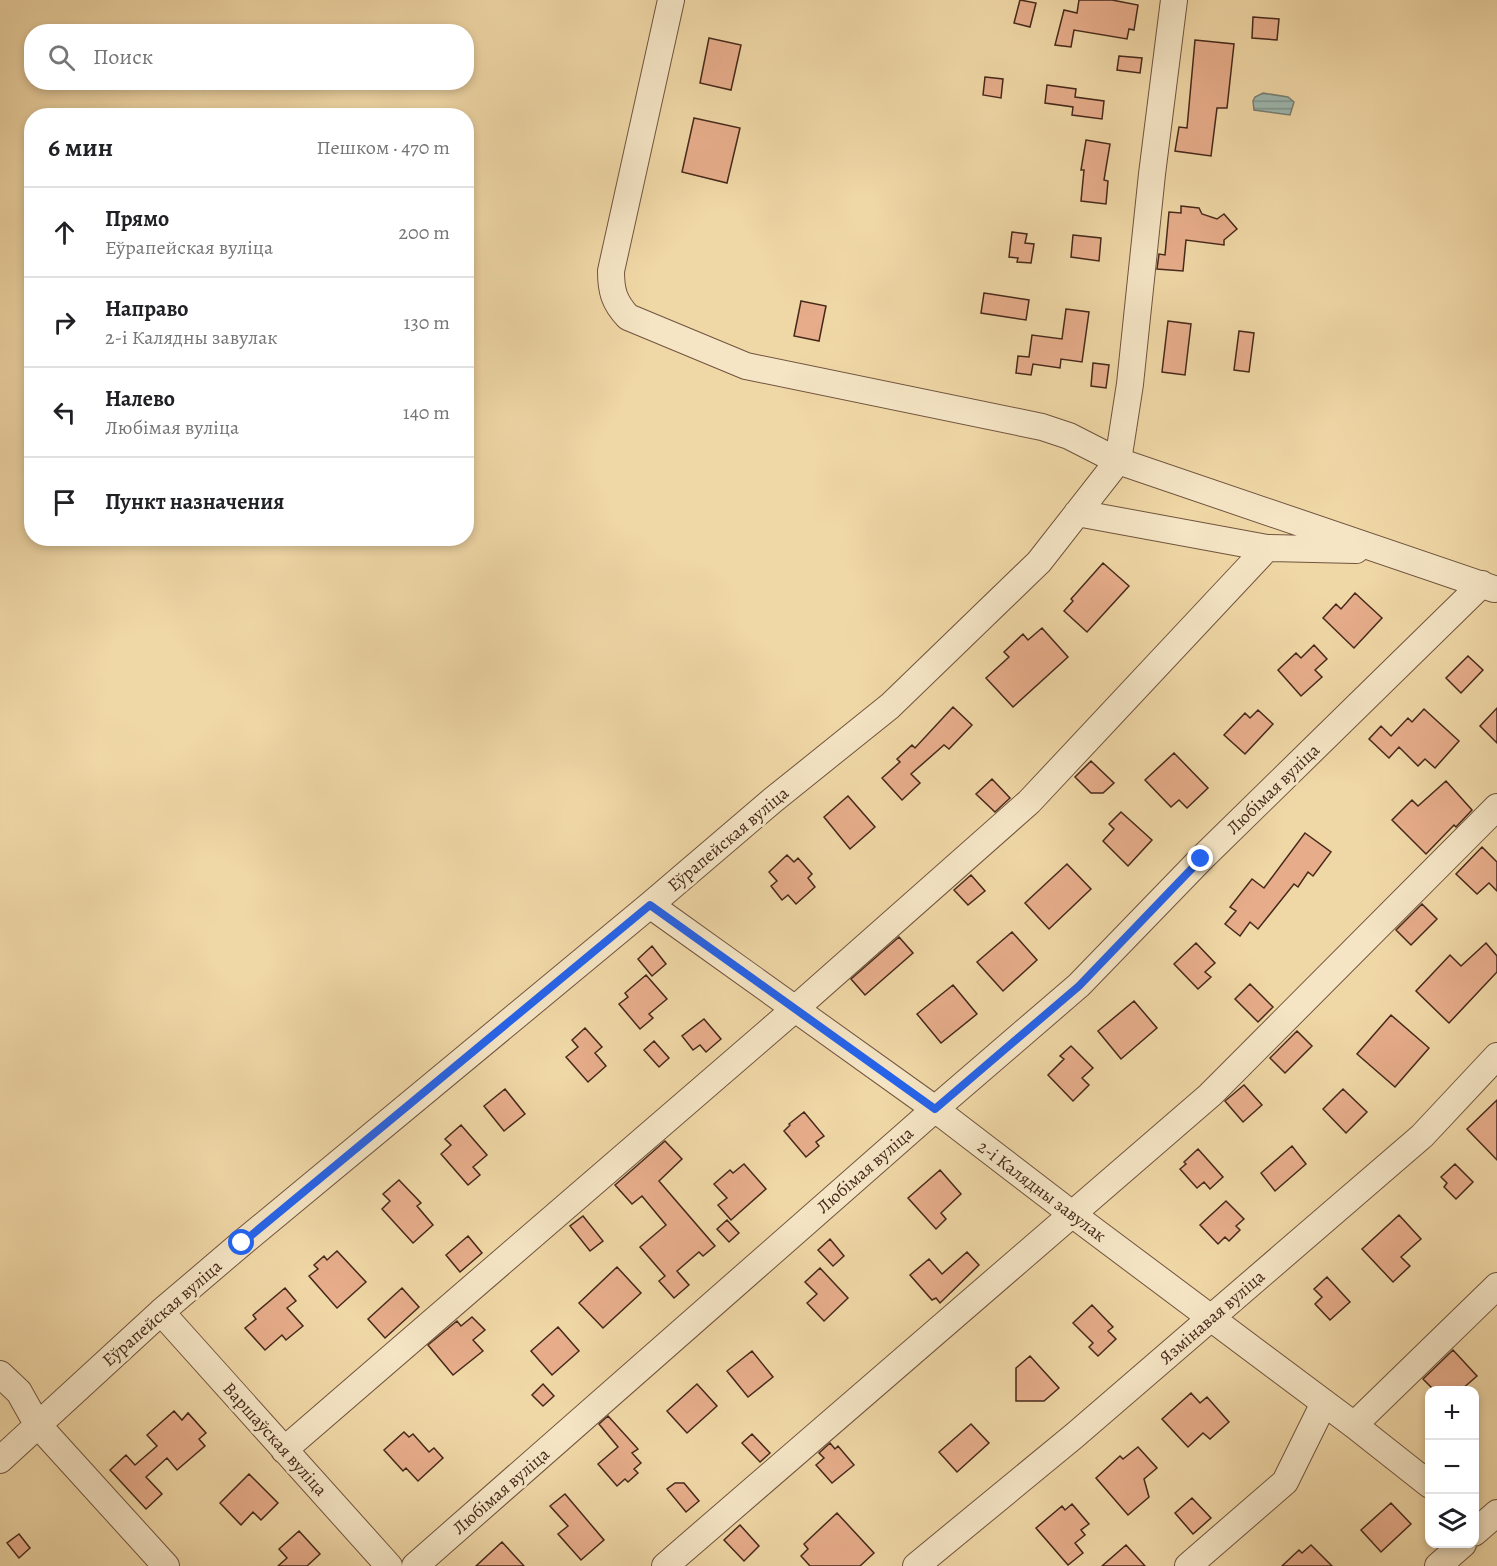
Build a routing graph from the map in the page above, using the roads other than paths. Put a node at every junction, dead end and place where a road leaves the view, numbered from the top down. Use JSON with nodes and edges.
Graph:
{"nodes":[{"id":1,"x":670,"y":0,"type":"edge"},
{"id":2,"x":1173,"y":0,"type":"edge"},
{"id":3,"x":1119,"y":461,"type":"junction"},
{"id":4,"x":1077,"y":513,"type":"junction"},
{"id":5,"x":1267,"y":548,"type":"junction"},
{"id":6,"x":1383,"y":551,"type":"junction"},
{"id":7,"x":1490,"y":587,"type":"edge"},
{"id":8,"x":1497,"y":807,"type":"edge"},
{"id":9,"x":650,"y":905,"type":"junction"},
{"id":10,"x":796,"y":1008,"type":"junction"},
{"id":11,"x":1497,"y":1056,"type":"edge"},
{"id":12,"x":935,"y":1109,"type":"junction"},
{"id":13,"x":1072,"y":1214,"type":"junction"},
{"id":14,"x":1497,"y":1286,"type":"edge"},
{"id":15,"x":161,"y":1312,"type":"junction"},
{"id":16,"x":1211,"y":1318,"type":"junction"},
{"id":17,"x":0,"y":1374,"type":"edge"},
{"id":18,"x":1324,"y":1403,"type":"junction"},
{"id":19,"x":37,"y":1424,"type":"junction"},
{"id":20,"x":1354,"y":1425,"type":"junction"},
{"id":21,"x":284,"y":1450,"type":"junction"},
{"id":22,"x":0,"y":1460,"type":"edge"},
{"id":23,"x":1425,"y":1481,"type":"edge"},
{"id":24,"x":1458,"y":1548,"type":"edge"},
{"id":25,"x":166,"y":1566,"type":"edge"},
{"id":26,"x":390,"y":1566,"type":"edge"},
{"id":27,"x":415,"y":1566,"type":"edge"},
{"id":28,"x":665,"y":1566,"type":"edge"},
{"id":29,"x":916,"y":1566,"type":"edge"},
{"id":30,"x":1188,"y":1566,"type":"edge"},
{"id":31,"x":1438,"y":1566,"type":"edge"}],
"edges":[{"from":1,"to":3,"type":"street"},
{"from":2,"to":3,"type":"street"},
{"from":3,"to":4,"type":"street","name":"Еўрапейская вуліца"},
{"from":3,"to":6,"type":"street"},
{"from":4,"to":5,"type":"street"},
{"from":4,"to":9,"type":"street","name":"Еўрапейская вуліца"},
{"from":5,"to":6,"type":"street"},
{"from":5,"to":10,"type":"street"},
{"from":6,"to":7,"type":"street"},
{"from":7,"to":12,"type":"street","name":"Любімая вуліца"},
{"from":8,"to":13,"type":"street"},
{"from":9,"to":10,"type":"street","name":"2-і Калядны завулак"},
{"from":9,"to":15,"type":"street","name":"Еўрапейская вуліца"},
{"from":10,"to":12,"type":"street","name":"2-і Калядны завулак"},
{"from":10,"to":21,"type":"street"},
{"from":11,"to":16,"type":"street","name":"Язмінавая вуліца"},
{"from":12,"to":13,"type":"street","name":"2-і Калядны завулак"},
{"from":12,"to":27,"type":"street","name":"Любімая вуліца"},
{"from":13,"to":16,"type":"street","name":"2-і Калядны завулак"},
{"from":13,"to":28,"type":"street"},
{"from":14,"to":20,"type":"street"},
{"from":15,"to":19,"type":"street","name":"Еўрапейская вуліца"},
{"from":15,"to":21,"type":"street","name":"Варшаўская вуліца"},
{"from":16,"to":18,"type":"street","name":"2-і Калядны завулак"},
{"from":16,"to":29,"type":"street","name":"Язмінавая вуліца"},
{"from":17,"to":19,"type":"street"},
{"from":18,"to":20,"type":"street","name":"2-і Калядны завулак"},
{"from":18,"to":30,"type":"street"},
{"from":19,"to":22,"type":"street","name":"Еўрапейская вуліца"},
{"from":19,"to":25,"type":"street"},
{"from":20,"to":23,"type":"street","name":"2-і Калядны завулак"},
{"from":21,"to":26,"type":"street","name":"Варшаўская вуліца"},
{"from":24,"to":31,"type":"street"}]}
